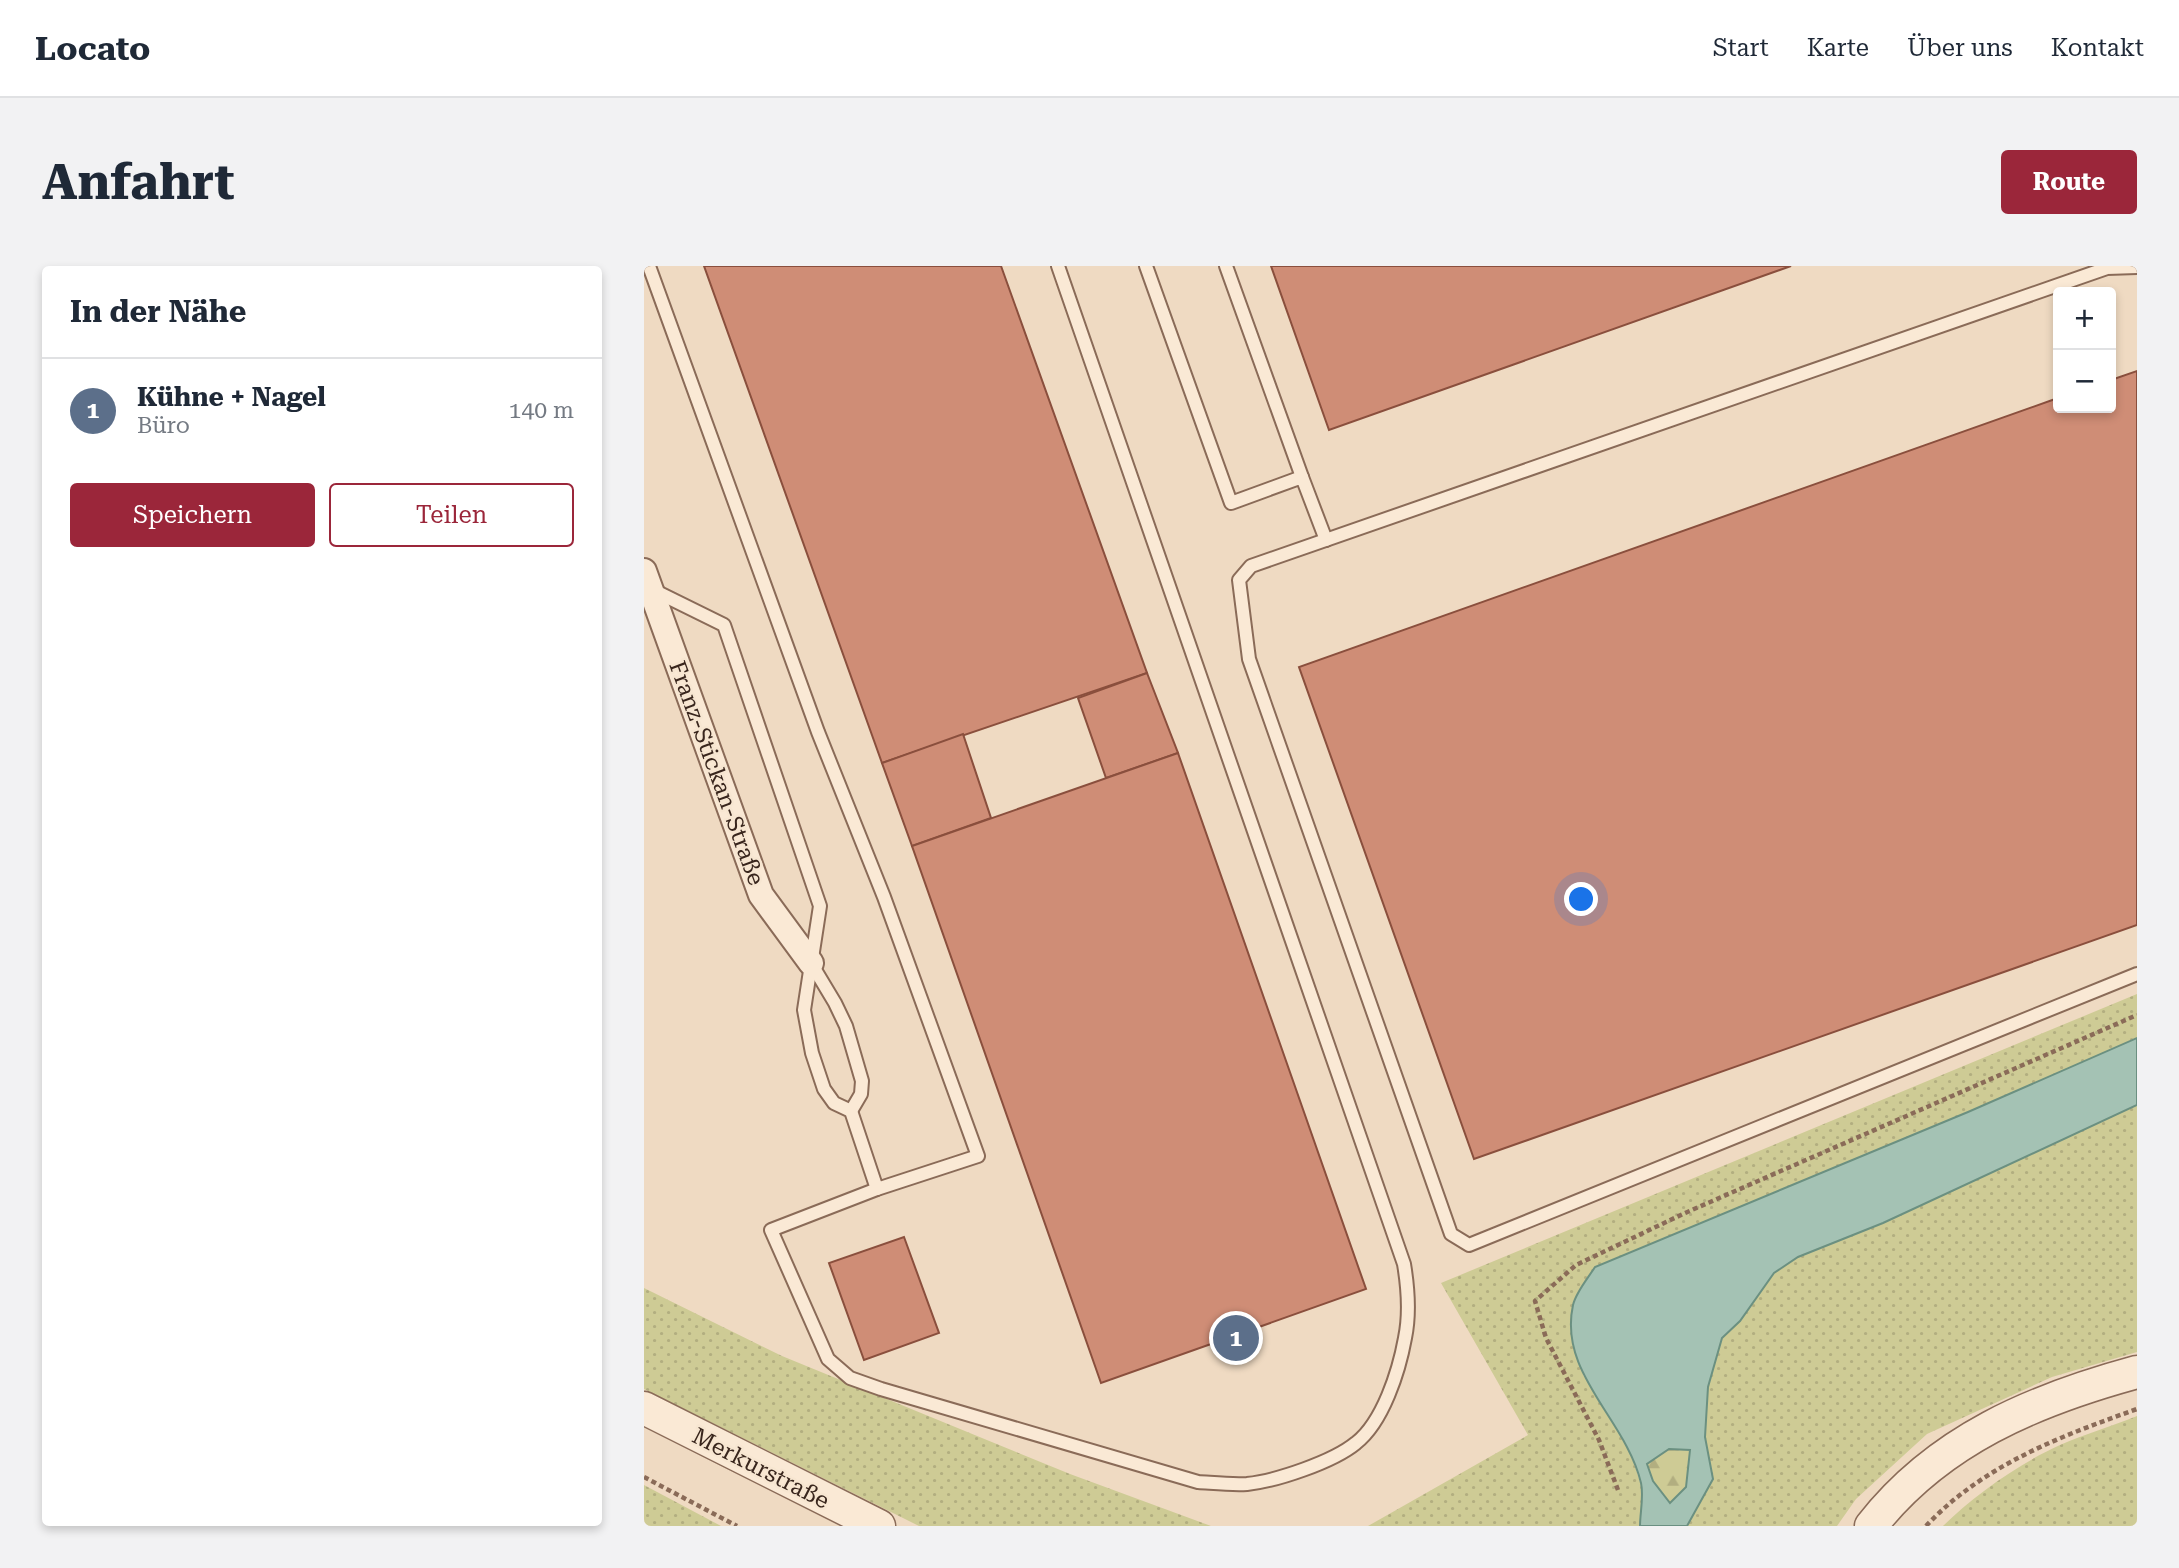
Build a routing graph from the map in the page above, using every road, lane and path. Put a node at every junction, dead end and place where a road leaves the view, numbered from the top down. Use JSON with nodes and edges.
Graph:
{"nodes":[{"id":1,"x":649,"y":266,"type":"edge"},
{"id":2,"x":1058,"y":266,"type":"edge"},
{"id":3,"x":1146,"y":266,"type":"edge"},
{"id":4,"x":1226,"y":266,"type":"edge"},
{"id":5,"x":2137,"y":267,"type":"edge"},
{"id":6,"x":1302,"y":477,"type":"junction"},
{"id":7,"x":1326,"y":540,"type":"junction"},
{"id":8,"x":647,"y":580,"type":"edge"},
{"id":9,"x":811,"y":963,"type":"junction"},
{"id":10,"x":2137,"y":974,"type":"edge"},
{"id":11,"x":2137,"y":1015,"type":"edge"},
{"id":12,"x":851,"y":1111,"type":"junction"},
{"id":13,"x":877,"y":1189,"type":"junction"},
{"id":14,"x":2137,"y":1372,"type":"edge"},
{"id":15,"x":644,"y":1408,"type":"edge"},
{"id":16,"x":2137,"y":1409,"type":"edge"},
{"id":17,"x":644,"y":1477,"type":"edge"},
{"id":18,"x":1618,"y":1490,"type":"dead end"},
{"id":19,"x":737,"y":1526,"type":"edge"},
{"id":20,"x":879,"y":1526,"type":"edge"},
{"id":21,"x":1871,"y":1526,"type":"edge"},
{"id":22,"x":1926,"y":1526,"type":"edge"}],
"edges":[{"from":1,"to":13,"type":"lane"},
{"from":2,"to":13,"type":"lane"},
{"from":3,"to":6,"type":"lane"},
{"from":4,"to":6,"type":"lane"},
{"from":5,"to":7,"type":"lane"},
{"from":6,"to":7,"type":"lane"},
{"from":7,"to":10,"type":"lane"},
{"from":8,"to":9,"type":"street","name":"Franz-Stickan-Straße"},
{"from":8,"to":9,"type":"lane"},
{"from":9,"to":12,"type":"lane"},
{"from":9,"to":12,"type":"lane"},
{"from":11,"to":18,"type":"path"},
{"from":12,"to":13,"type":"lane"},
{"from":14,"to":21,"type":"street"},
{"from":15,"to":20,"type":"street","name":"Merkurstraße"},
{"from":16,"to":22,"type":"path"},
{"from":17,"to":19,"type":"path"}]}
